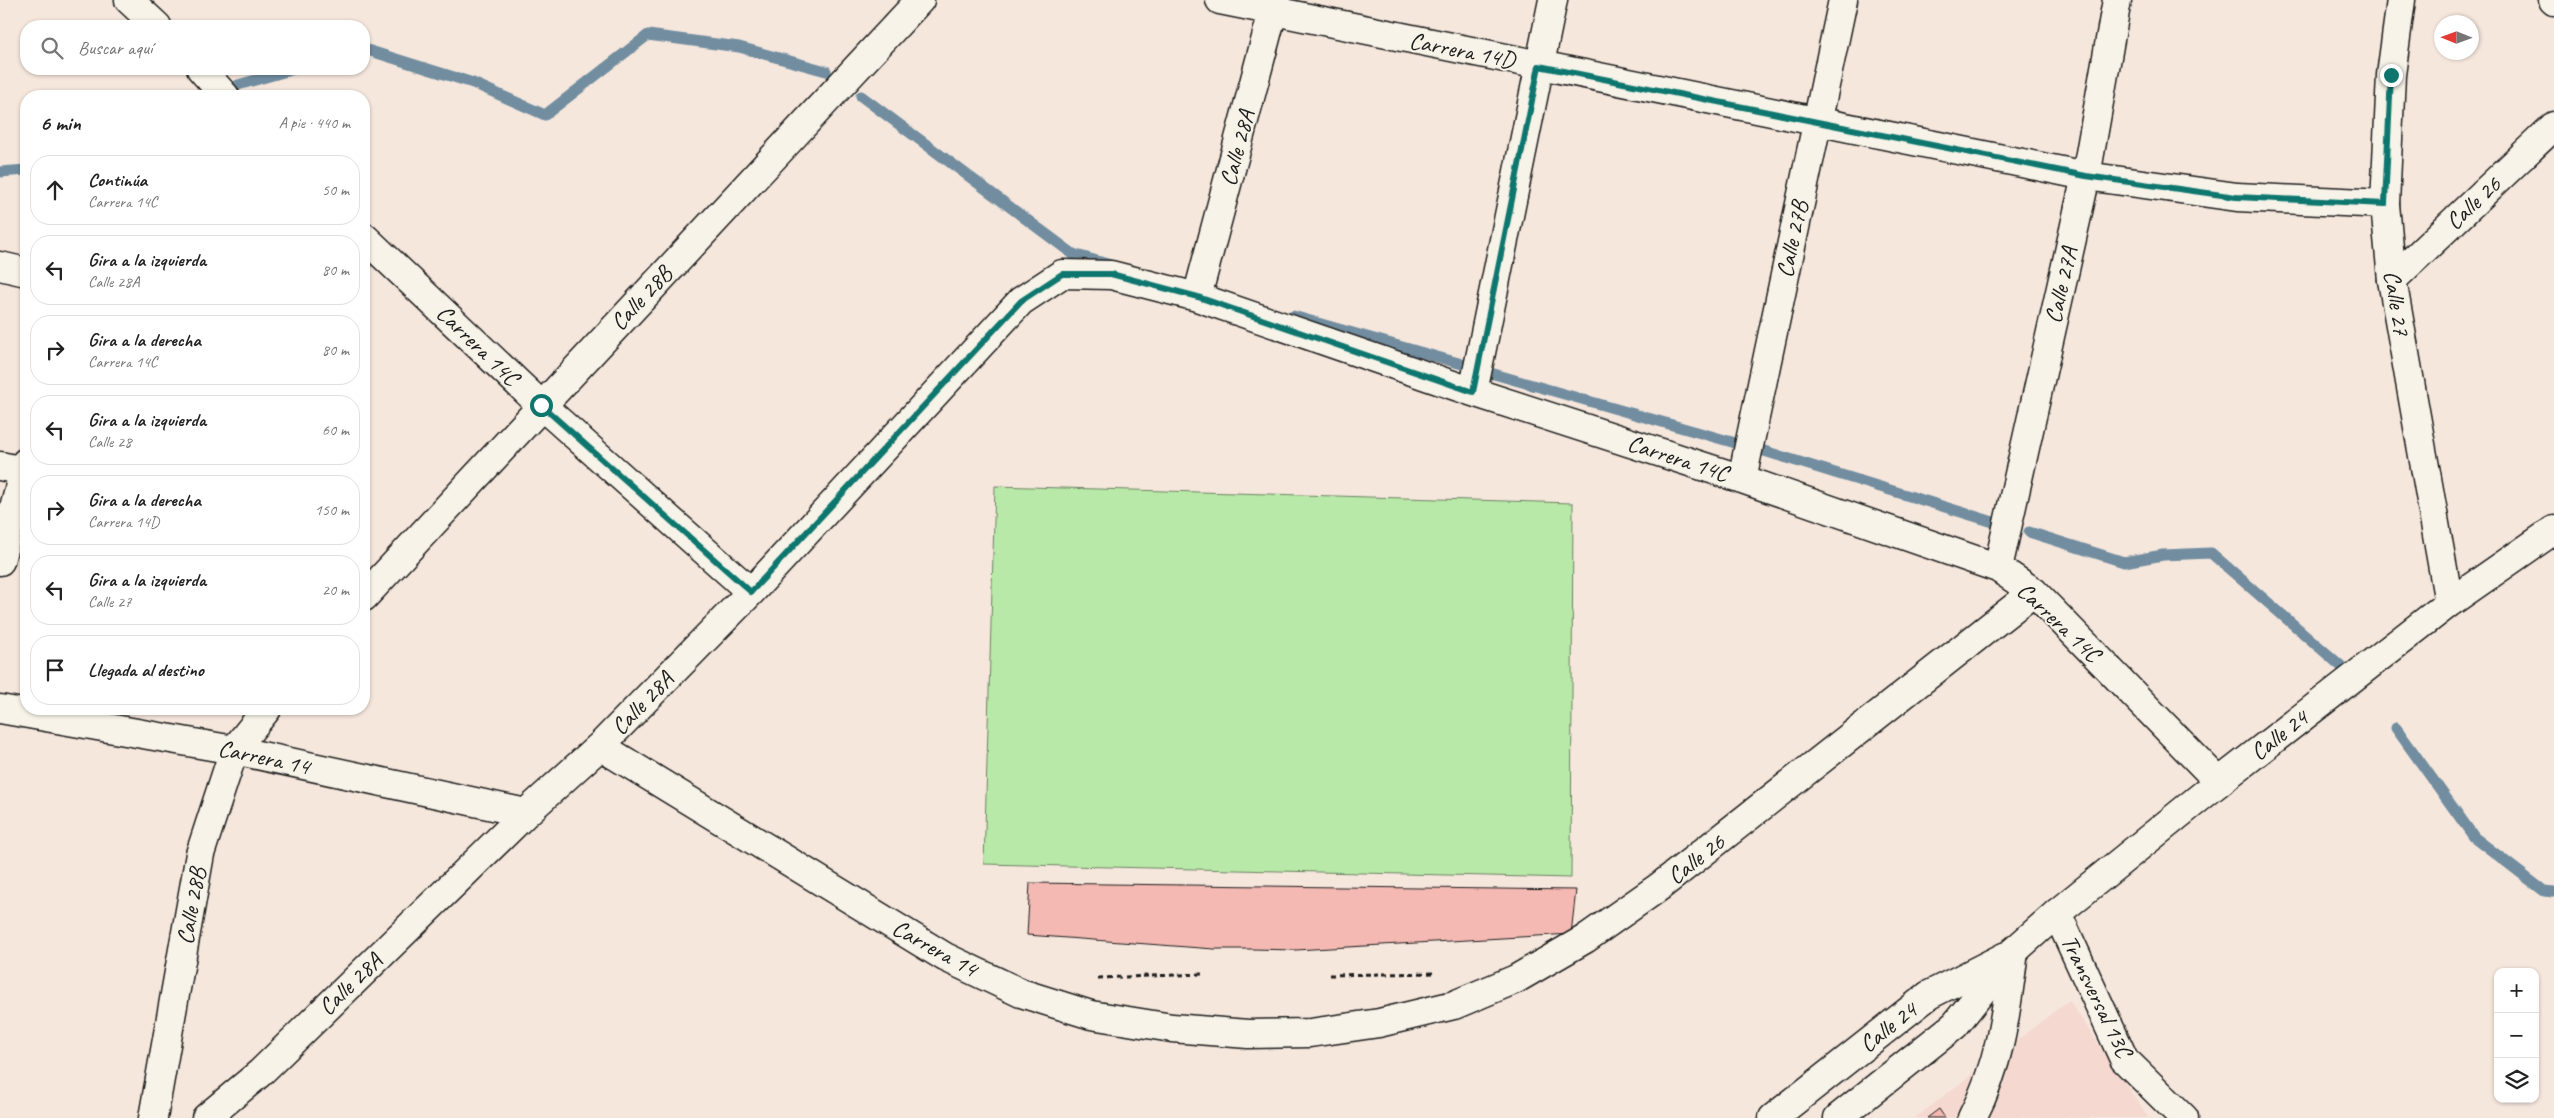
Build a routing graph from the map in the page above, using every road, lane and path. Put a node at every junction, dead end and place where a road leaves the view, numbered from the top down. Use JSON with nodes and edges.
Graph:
{"nodes":[{"id":1,"x":129,"y":0,"type":"edge"},
{"id":2,"x":920,"y":0,"type":"edge"},
{"id":3,"x":1220,"y":0,"type":"edge"},
{"id":4,"x":1553,"y":0,"type":"edge"},
{"id":5,"x":1843,"y":0,"type":"edge"},
{"id":6,"x":2117,"y":0,"type":"edge"},
{"id":7,"x":2401,"y":0,"type":"edge"},
{"id":8,"x":1275,"y":6,"type":"edge"},
{"id":9,"x":151,"y":20,"type":"edge"},
{"id":10,"x":1539,"y":66,"type":"junction"},
{"id":11,"x":207,"y":75,"type":"edge"},
{"id":12,"x":220,"y":90,"type":"edge"},
{"id":13,"x":1817,"y":120,"type":"junction"},
{"id":14,"x":2554,"y":126,"type":"edge"},
{"id":15,"x":2086,"y":176,"type":"junction"},
{"id":16,"x":2385,"y":204,"type":"junction"},
{"id":17,"x":370,"y":243,"type":"edge"},
{"id":18,"x":0,"y":266,"type":"edge"},
{"id":19,"x":20,"y":271,"type":"edge"},
{"id":20,"x":1062,"y":274,"type":"joint"},
{"id":21,"x":2392,"y":280,"type":"junction"},
{"id":22,"x":1198,"y":297,"type":"junction"},
{"id":23,"x":1473,"y":392,"type":"junction"},
{"id":24,"x":541,"y":405,"type":"junction"},
{"id":25,"x":17,"y":466,"type":"edge"},
{"id":26,"x":1742,"y":479,"type":"junction"},
{"id":27,"x":2554,"y":530,"type":"edge"},
{"id":28,"x":0,"y":561,"type":"edge"},
{"id":29,"x":1998,"y":568,"type":"junction"},
{"id":30,"x":370,"y":590,"type":"edge"},
{"id":31,"x":751,"y":592,"type":"junction"},
{"id":32,"x":2034,"y":592,"type":"junction"},
{"id":33,"x":2449,"y":603,"type":"junction"},
{"id":34,"x":0,"y":709,"type":"edge"},
{"id":35,"x":20,"y":713,"type":"edge"},
{"id":36,"x":34,"y":715,"type":"edge"},
{"id":37,"x":262,"y":715,"type":"edge"},
{"id":38,"x":600,"y":746,"type":"junction"},
{"id":39,"x":234,"y":750,"type":"junction"},
{"id":40,"x":2219,"y":782,"type":"junction"},
{"id":41,"x":526,"y":813,"type":"junction"},
{"id":42,"x":2057,"y":913,"type":"junction"},
{"id":43,"x":2014,"y":952,"type":"junction"},
{"id":44,"x":1445,"y":972,"type":"dead end"},
{"id":45,"x":1203,"y":974,"type":"dead end"},
{"id":46,"x":1329,"y":975,"type":"dead end"},
{"id":47,"x":1098,"y":978,"type":"dead end"},
{"id":48,"x":1310,"y":1033,"type":"joint"},
{"id":49,"x":153,"y":1118,"type":"edge"},
{"id":50,"x":206,"y":1118,"type":"edge"},
{"id":51,"x":1773,"y":1118,"type":"edge"},
{"id":52,"x":1838,"y":1118,"type":"edge"},
{"id":53,"x":1972,"y":1118,"type":"edge"},
{"id":54,"x":2184,"y":1118,"type":"edge"}],
"edges":[{"from":1,"to":9,"type":"street"},
{"from":2,"to":24,"type":"street","name":"Calle 28B"},
{"from":3,"to":8,"type":"street","name":"Carrera 14D"},
{"from":4,"to":10,"type":"street"},
{"from":5,"to":13,"type":"street","name":"Calle 27B"},
{"from":6,"to":15,"type":"street","name":"Calle 27A"},
{"from":7,"to":16,"type":"street","name":"Calle 27"},
{"from":8,"to":10,"type":"street","name":"Carrera 14D"},
{"from":8,"to":22,"type":"street","name":"Calle 28A"},
{"from":10,"to":13,"type":"street","name":"Carrera 14D"},
{"from":10,"to":23,"type":"street"},
{"from":11,"to":12,"type":"street"},
{"from":13,"to":15,"type":"street","name":"Carrera 14D"},
{"from":13,"to":26,"type":"street","name":"Calle 27B"},
{"from":14,"to":21,"type":"street","name":"Calle 26"},
{"from":15,"to":16,"type":"street","name":"Carrera 14D"},
{"from":15,"to":29,"type":"street","name":"Calle 27A"},
{"from":16,"to":21,"type":"street","name":"Calle 27"},
{"from":17,"to":24,"type":"street","name":"Carrera 14C"},
{"from":18,"to":19,"type":"street"},
{"from":20,"to":22,"type":"street","name":"Carrera 14C"},
{"from":20,"to":31,"type":"street","name":"Calle 28A"},
{"from":21,"to":33,"type":"street","name":"Calle 27"},
{"from":22,"to":23,"type":"street","name":"Carrera 14C"},
{"from":23,"to":26,"type":"street","name":"Carrera 14C"},
{"from":24,"to":30,"type":"street","name":"Calle 28B"},
{"from":24,"to":31,"type":"street","name":"Carrera 14C"},
{"from":25,"to":28,"type":"street"},
{"from":26,"to":29,"type":"street","name":"Carrera 14C"},
{"from":27,"to":33,"type":"street","name":"Calle 24"},
{"from":29,"to":32,"type":"street","name":"Carrera 14C"},
{"from":31,"to":38,"type":"street","name":"Calle 28A"},
{"from":32,"to":40,"type":"street","name":"Carrera 14C"},
{"from":32,"to":48,"type":"street","name":"Calle 26"},
{"from":33,"to":40,"type":"street","name":"Calle 24"},
{"from":34,"to":35,"type":"street","name":"Carrera 14"},
{"from":36,"to":39,"type":"street","name":"Carrera 14"},
{"from":37,"to":39,"type":"street","name":"Calle 28B"},
{"from":38,"to":41,"type":"street","name":"Calle 28A"},
{"from":38,"to":48,"type":"street","name":"Carrera 14"},
{"from":39,"to":41,"type":"street","name":"Carrera 14"},
{"from":39,"to":49,"type":"street","name":"Calle 28B"},
{"from":40,"to":42,"type":"street","name":"Calle 24"},
{"from":41,"to":50,"type":"street","name":"Calle 28A"},
{"from":42,"to":43,"type":"street","name":"Calle 24"},
{"from":42,"to":54,"type":"street","name":"Transversal 13C"},
{"from":43,"to":51,"type":"street","name":"Calle 24"},
{"from":43,"to":52,"type":"street","name":"Calle 24"},
{"from":43,"to":53,"type":"street"},
{"from":44,"to":46,"type":"path"},
{"from":45,"to":47,"type":"path"}]}
